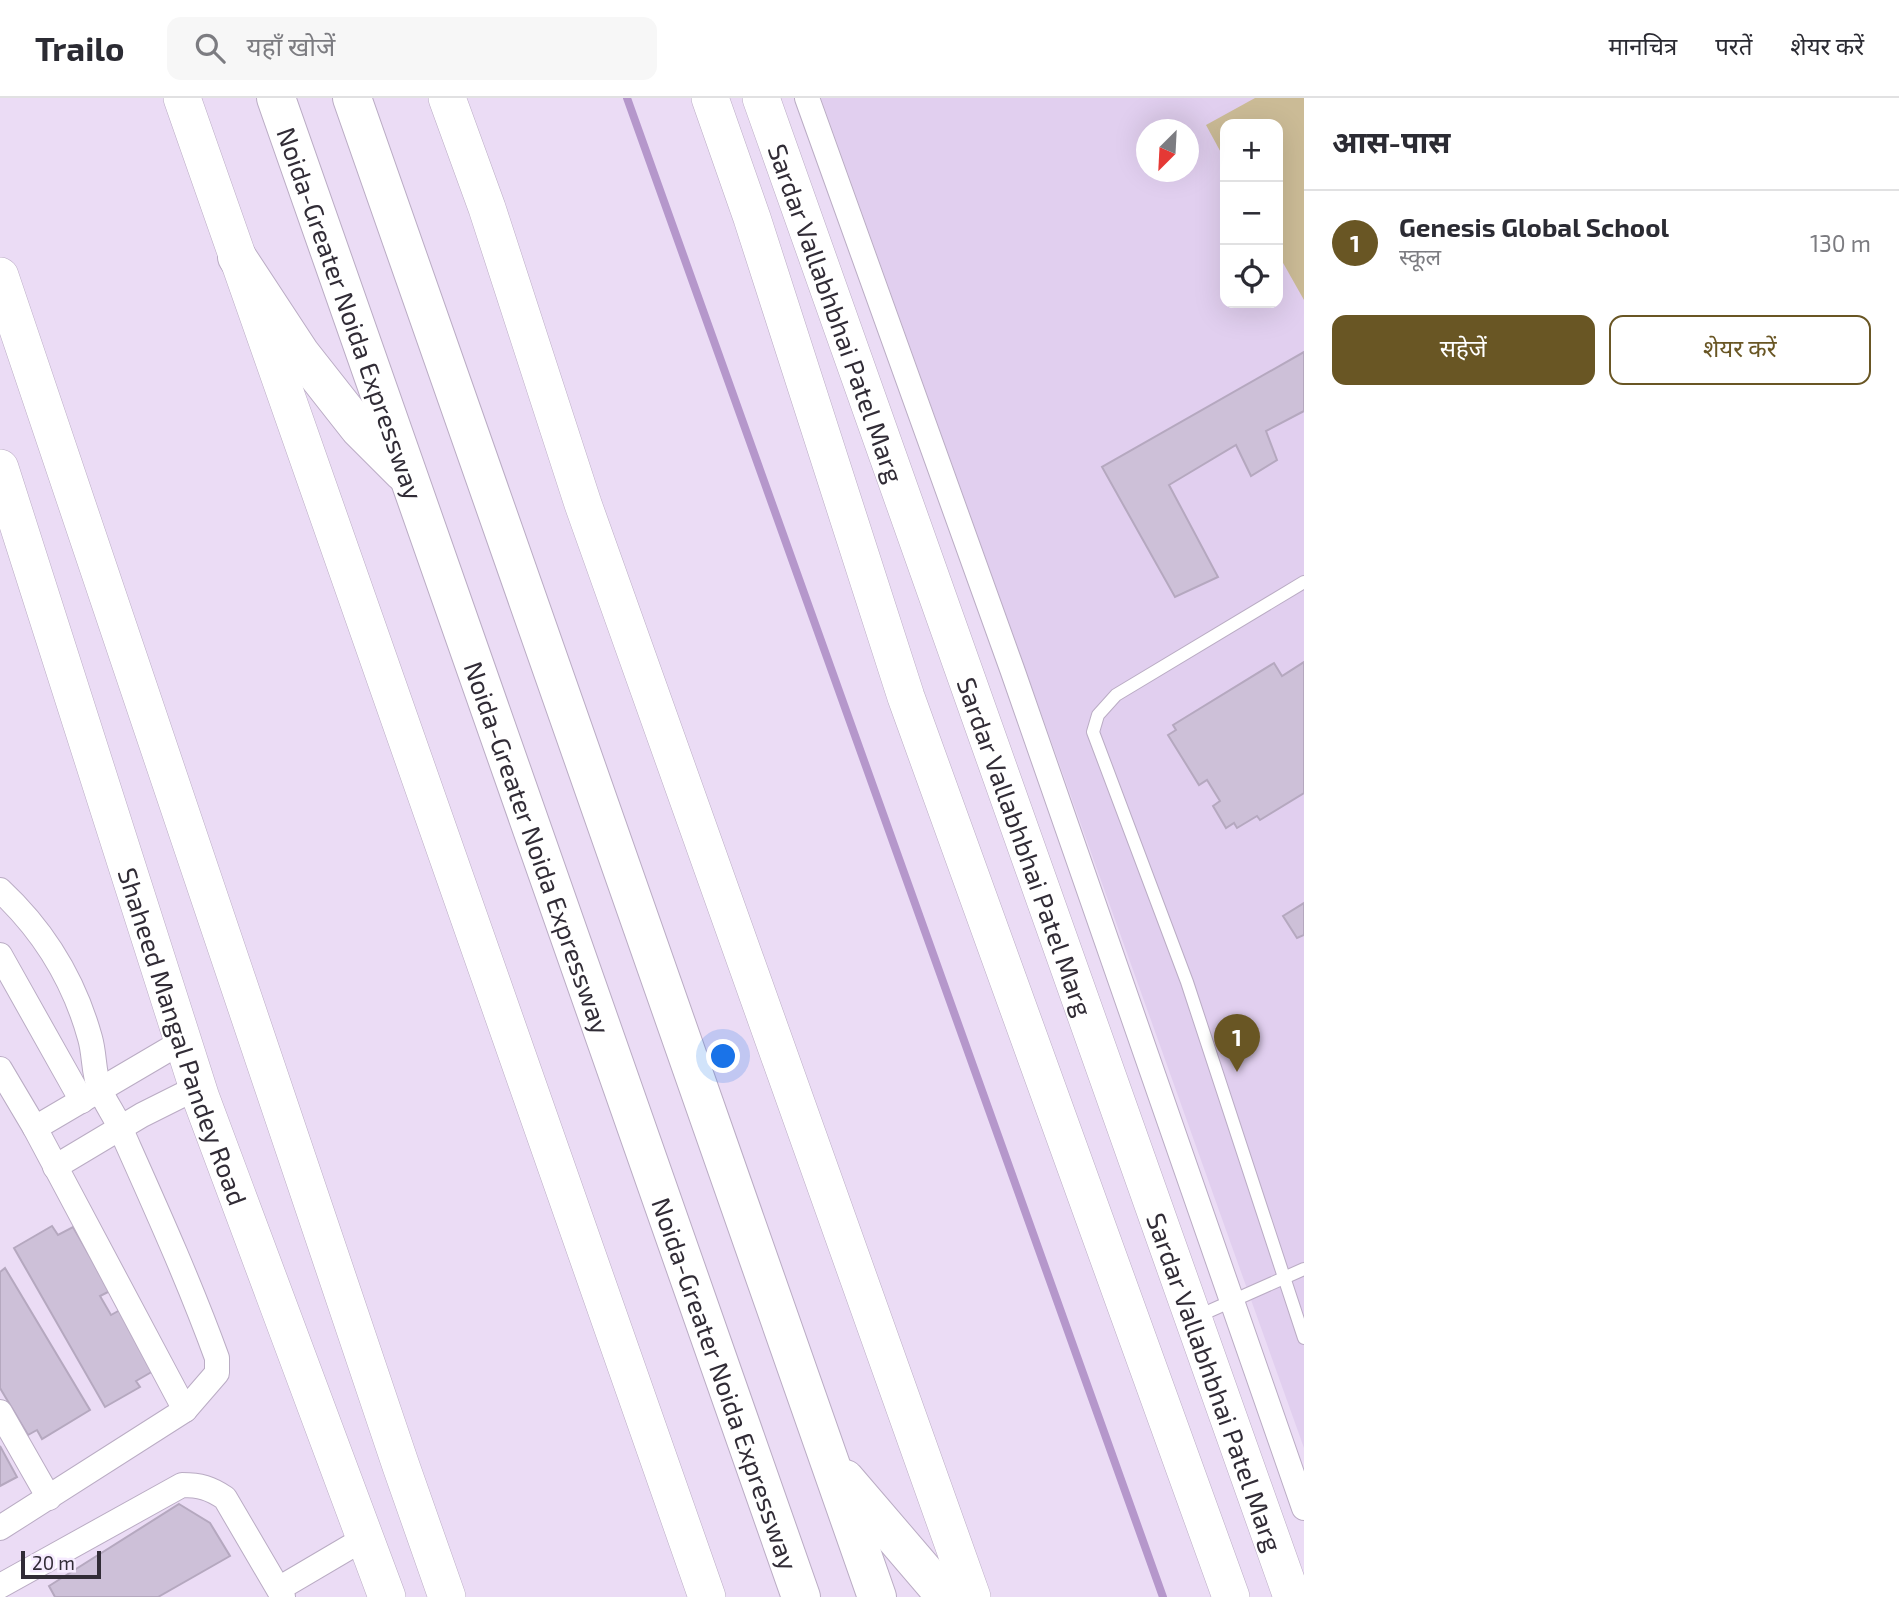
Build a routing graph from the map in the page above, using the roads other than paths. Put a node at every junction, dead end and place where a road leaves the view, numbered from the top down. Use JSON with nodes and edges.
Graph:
{"nodes":[{"id":1,"x":182,"y":98,"type":"edge"},
{"id":2,"x":276,"y":98,"type":"edge"},
{"id":3,"x":352,"y":98,"type":"edge"},
{"id":4,"x":447,"y":98,"type":"edge"},
{"id":5,"x":710,"y":98,"type":"edge"},
{"id":6,"x":761,"y":98,"type":"edge"},
{"id":7,"x":807,"y":98,"type":"edge"},
{"id":8,"x":237,"y":257,"type":"junction"},
{"id":9,"x":0,"y":276,"type":"edge"},
{"id":10,"x":0,"y":468,"type":"edge"},
{"id":11,"x":410,"y":478,"type":"junction"},
{"id":12,"x":1304,"y":582,"type":"edge"},
{"id":13,"x":0,"y":890,"type":"edge"},
{"id":14,"x":0,"y":955,"type":"edge"},
{"id":15,"x":183,"y":1041,"type":"junction"},
{"id":16,"x":0,"y":1069,"type":"edge"},
{"id":17,"x":198,"y":1087,"type":"junction"},
{"id":18,"x":91,"y":1096,"type":"junction"},
{"id":19,"x":35,"y":1128,"type":"junction"},
{"id":20,"x":120,"y":1128,"type":"junction"},
{"id":21,"x":55,"y":1167,"type":"junction"},
{"id":22,"x":1304,"y":1269,"type":"edge"},
{"id":23,"x":1285,"y":1280,"type":"junction"},
{"id":24,"x":1232,"y":1302,"type":"junction"},
{"id":25,"x":1193,"y":1318,"type":"junction"},
{"id":26,"x":1304,"y":1338,"type":"edge"},
{"id":27,"x":185,"y":1410,"type":"junction"},
{"id":28,"x":0,"y":1412,"type":"edge"},
{"id":29,"x":830,"y":1461,"type":"junction"},
{"id":30,"x":49,"y":1498,"type":"junction"},
{"id":31,"x":1304,"y":1508,"type":"edge"},
{"id":32,"x":0,"y":1528,"type":"edge"},
{"id":33,"x":365,"y":1538,"type":"junction"},
{"id":34,"x":7,"y":1588,"type":"edge"},
{"id":35,"x":281,"y":1593,"type":"edge"},
{"id":36,"x":387,"y":1597,"type":"edge"},
{"id":37,"x":447,"y":1597,"type":"edge"},
{"id":38,"x":707,"y":1597,"type":"edge"},
{"id":39,"x":801,"y":1597,"type":"edge"},
{"id":40,"x":877,"y":1597,"type":"edge"},
{"id":41,"x":946,"y":1597,"type":"edge"},
{"id":42,"x":972,"y":1597,"type":"edge"},
{"id":43,"x":1231,"y":1597,"type":"edge"},
{"id":44,"x":1292,"y":1597,"type":"edge"}],
"edges":[{"from":1,"to":8,"type":"street"},
{"from":2,"to":11,"type":"highway","name":"Noida-Greater Noida Expressway"},
{"from":3,"to":29,"type":"highway"},
{"from":4,"to":42,"type":"street"},
{"from":5,"to":43,"type":"street","name":"Sardar Vallabhbhai Patel Marg"},
{"from":6,"to":25,"type":"street","name":"Sardar Vallabhbhai Patel Marg"},
{"from":7,"to":24,"type":"street"},
{"from":8,"to":11,"type":"highway"},
{"from":8,"to":38,"type":"street"},
{"from":9,"to":37,"type":"street"},
{"from":10,"to":15,"type":"street","name":"Shaheed Mangal Pandey Road"},
{"from":11,"to":39,"type":"highway","name":"Noida-Greater Noida Expressway"},
{"from":12,"to":23,"type":"lane"},
{"from":13,"to":18,"type":"street"},
{"from":14,"to":18,"type":"street"},
{"from":15,"to":17,"type":"street","name":"Shaheed Mangal Pandey Road"},
{"from":15,"to":18,"type":"street"},
{"from":16,"to":19,"type":"street"},
{"from":17,"to":20,"type":"street"},
{"from":17,"to":33,"type":"street","name":"Shaheed Mangal Pandey Road"},
{"from":18,"to":19,"type":"street"},
{"from":18,"to":20,"type":"street"},
{"from":19,"to":21,"type":"street"},
{"from":20,"to":21,"type":"street"},
{"from":20,"to":27,"type":"street"},
{"from":21,"to":27,"type":"street"},
{"from":22,"to":23,"type":"lane"},
{"from":23,"to":24,"type":"lane"},
{"from":23,"to":26,"type":"lane"},
{"from":24,"to":25,"type":"lane"},
{"from":24,"to":31,"type":"street"},
{"from":25,"to":44,"type":"street","name":"Sardar Vallabhbhai Patel Marg"},
{"from":27,"to":30,"type":"street"},
{"from":28,"to":30,"type":"street"},
{"from":29,"to":40,"type":"highway"},
{"from":29,"to":41,"type":"highway"},
{"from":30,"to":32,"type":"street"},
{"from":33,"to":35,"type":"street"},
{"from":33,"to":36,"type":"street","name":"Shaheed Mangal Pandey Road"},
{"from":34,"to":35,"type":"street"}]}
